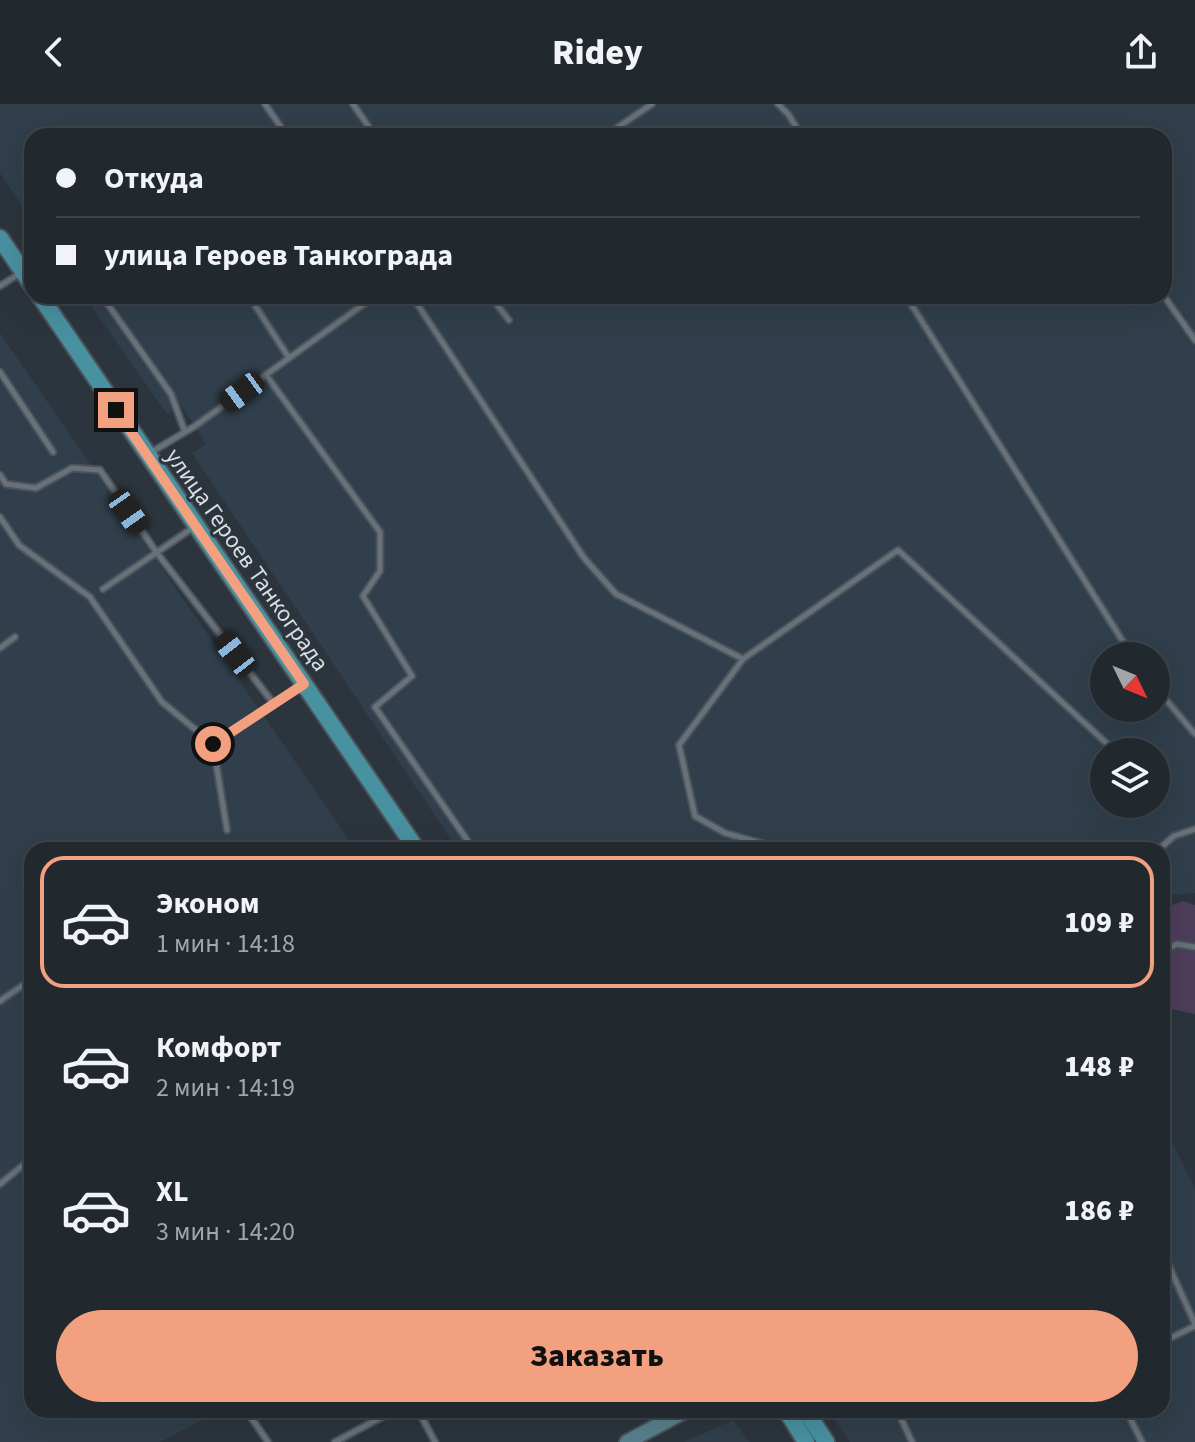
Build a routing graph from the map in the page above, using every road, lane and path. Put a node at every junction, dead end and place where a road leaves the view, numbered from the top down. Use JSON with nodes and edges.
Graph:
{"nodes":[{"id":1,"x":265,"y":104,"type":"edge"},
{"id":2,"x":353,"y":104,"type":"edge"},
{"id":3,"x":652,"y":104,"type":"edge"},
{"id":4,"x":778,"y":104,"type":"edge"},
{"id":5,"x":282,"y":128,"type":"edge"},
{"id":6,"x":370,"y":128,"type":"edge"},
{"id":7,"x":617,"y":128,"type":"edge"},
{"id":8,"x":797,"y":128,"type":"edge"},
{"id":9,"x":0,"y":238,"type":"edge"},
{"id":10,"x":24,"y":272,"type":"edge"},
{"id":11,"x":24,"y":279,"type":"edge"},
{"id":12,"x":0,"y":286,"type":"edge"},
{"id":13,"x":45,"y":304,"type":"edge"},
{"id":14,"x":108,"y":304,"type":"edge"},
{"id":15,"x":254,"y":304,"type":"edge"},
{"id":16,"x":364,"y":304,"type":"edge"},
{"id":17,"x":417,"y":304,"type":"edge"},
{"id":18,"x":496,"y":304,"type":"edge"},
{"id":19,"x":911,"y":304,"type":"edge"},
{"id":20,"x":1170,"y":304,"type":"edge"},
{"id":21,"x":509,"y":320,"type":"dead end"},
{"id":22,"x":1195,"y":340,"type":"edge"},
{"id":23,"x":289,"y":358,"type":"junction"},
{"id":24,"x":0,"y":372,"type":"edge"},
{"id":25,"x":266,"y":375,"type":"junction"},
{"id":26,"x":185,"y":432,"type":"junction"},
{"id":27,"x":53,"y":452,"type":"dead end"},
{"id":28,"x":146,"y":455,"type":"junction"},
{"id":29,"x":0,"y":475,"type":"edge"},
{"id":30,"x":0,"y":517,"type":"edge"},
{"id":31,"x":195,"y":527,"type":"junction"},
{"id":32,"x":157,"y":553,"type":"junction"},
{"id":33,"x":103,"y":589,"type":"dead end"},
{"id":34,"x":15,"y":637,"type":"dead end"},
{"id":35,"x":1123,"y":642,"type":"edge"},
{"id":36,"x":0,"y":648,"type":"edge"},
{"id":37,"x":743,"y":659,"type":"junction"},
{"id":38,"x":304,"y":684,"type":"junction"},
{"id":39,"x":274,"y":704,"type":"junction"},
{"id":40,"x":1170,"y":705,"type":"edge"},
{"id":41,"x":1195,"y":734,"type":"edge"},
{"id":42,"x":1101,"y":738,"type":"edge"},
{"id":43,"x":213,"y":744,"type":"junction"},
{"id":44,"x":1195,"y":829,"type":"edge"},
{"id":45,"x":227,"y":830,"type":"dead end"},
{"id":46,"x":412,"y":842,"type":"edge"},
{"id":47,"x":468,"y":842,"type":"edge"},
{"id":48,"x":757,"y":842,"type":"edge"},
{"id":49,"x":1167,"y":842,"type":"edge"},
{"id":50,"x":1170,"y":947,"type":"edge"},
{"id":51,"x":1195,"y":947,"type":"edge"},
{"id":52,"x":24,"y":984,"type":"edge"},
{"id":53,"x":0,"y":1001,"type":"edge"},
{"id":54,"x":24,"y":1164,"type":"edge"},
{"id":55,"x":0,"y":1184,"type":"edge"},
{"id":56,"x":1170,"y":1269,"type":"edge"},
{"id":57,"x":1195,"y":1325,"type":"edge"},
{"id":58,"x":1170,"y":1338,"type":"edge"},
{"id":59,"x":252,"y":1418,"type":"edge"},
{"id":60,"x":380,"y":1418,"type":"edge"},
{"id":61,"x":422,"y":1418,"type":"edge"},
{"id":62,"x":672,"y":1418,"type":"edge"},
{"id":63,"x":791,"y":1418,"type":"edge"},
{"id":64,"x":810,"y":1418,"type":"edge"},
{"id":65,"x":901,"y":1418,"type":"edge"},
{"id":66,"x":1130,"y":1418,"type":"edge"},
{"id":67,"x":268,"y":1442,"type":"edge"},
{"id":68,"x":335,"y":1442,"type":"edge"},
{"id":69,"x":435,"y":1442,"type":"edge"},
{"id":70,"x":627,"y":1442,"type":"edge"},
{"id":71,"x":806,"y":1442,"type":"edge"},
{"id":72,"x":826,"y":1442,"type":"edge"},
{"id":73,"x":912,"y":1442,"type":"edge"},
{"id":74,"x":1142,"y":1442,"type":"edge"}],
"edges":[{"from":1,"to":5,"type":"lane"},
{"from":2,"to":6,"type":"lane"},
{"from":3,"to":7,"type":"lane"},
{"from":4,"to":8,"type":"lane"},
{"from":9,"to":10,"type":"main road"},
{"from":11,"to":12,"type":"lane"},
{"from":13,"to":28,"type":"main road","name":"улица Героев Танкограда"},
{"from":14,"to":26,"type":"lane"},
{"from":15,"to":23,"type":"lane"},
{"from":16,"to":23,"type":"lane"},
{"from":17,"to":37,"type":"lane"},
{"from":18,"to":21,"type":"lane"},
{"from":19,"to":35,"type":"lane"},
{"from":20,"to":22,"type":"lane"},
{"from":23,"to":25,"type":"lane"},
{"from":24,"to":27,"type":"lane"},
{"from":25,"to":26,"type":"lane"},
{"from":25,"to":47,"type":"lane"},
{"from":26,"to":28,"type":"lane"},
{"from":28,"to":31,"type":"main road","name":"улица Героев Танкограда"},
{"from":29,"to":32,"type":"lane"},
{"from":30,"to":43,"type":"lane"},
{"from":31,"to":32,"type":"lane"},
{"from":31,"to":38,"type":"main road","name":"улица Героев Танкограда"},
{"from":32,"to":33,"type":"lane"},
{"from":32,"to":39,"type":"lane"},
{"from":34,"to":36,"type":"lane"},
{"from":37,"to":42,"type":"lane"},
{"from":37,"to":48,"type":"lane"},
{"from":38,"to":39,"type":"lane"},
{"from":38,"to":46,"type":"main road","name":"улица Героев Танкограда"},
{"from":39,"to":43,"type":"lane"},
{"from":40,"to":41,"type":"lane"},
{"from":43,"to":45,"type":"lane"},
{"from":44,"to":49,"type":"lane"},
{"from":50,"to":51,"type":"lane"},
{"from":52,"to":53,"type":"lane"},
{"from":54,"to":55,"type":"lane"},
{"from":56,"to":57,"type":"lane"},
{"from":57,"to":58,"type":"lane"},
{"from":59,"to":67,"type":"lane"},
{"from":60,"to":68,"type":"lane"},
{"from":61,"to":69,"type":"lane"},
{"from":62,"to":70,"type":"street"},
{"from":63,"to":71,"type":"main road"},
{"from":64,"to":72,"type":"main road"},
{"from":65,"to":73,"type":"lane"},
{"from":66,"to":74,"type":"lane"}]}
